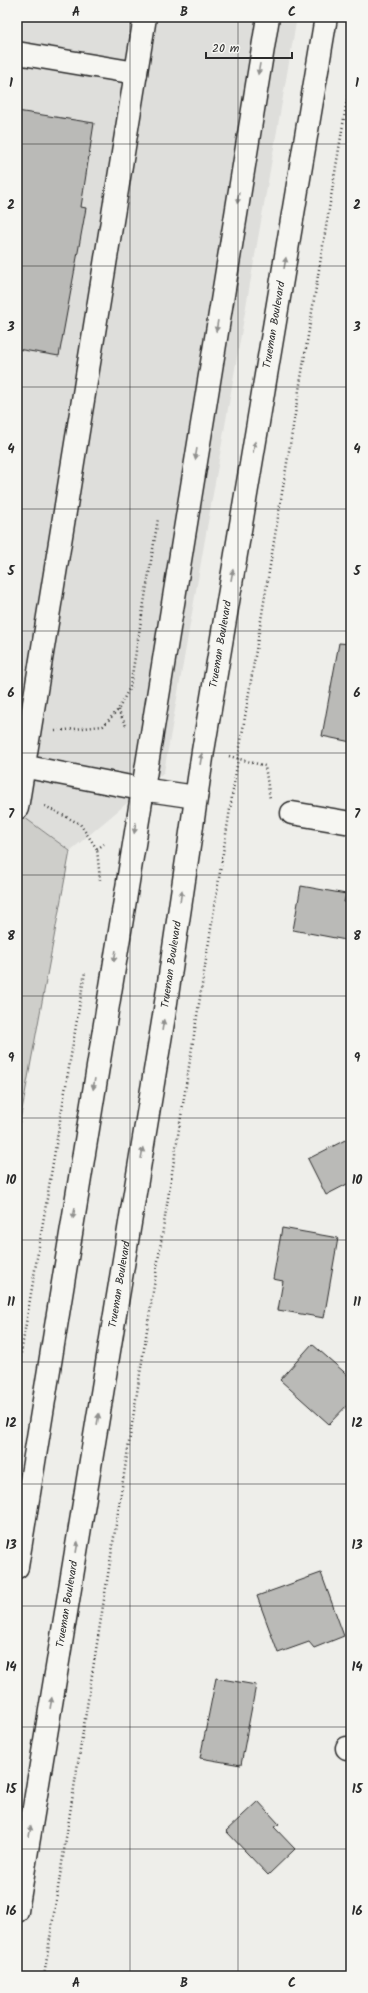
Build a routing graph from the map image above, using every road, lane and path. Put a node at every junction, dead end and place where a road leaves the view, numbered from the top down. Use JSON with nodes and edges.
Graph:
{"nodes":[{"id":1,"x":145,"y":17,"type":"edge"},
{"id":2,"x":268,"y":17,"type":"edge"},
{"id":3,"x":326,"y":17,"type":"edge"},
{"id":4,"x":17,"y":53,"type":"edge"},
{"id":5,"x":136,"y":73,"type":"junction"},
{"id":6,"x":351,"y":76,"type":"edge"},
{"id":7,"x":159,"y":517,"type":"dead end"},
{"id":8,"x":118,"y":710,"type":"junction"},
{"id":9,"x":126,"y":727,"type":"dead end"},
{"id":10,"x":29,"y":732,"type":"junction"},
{"id":11,"x":203,"y":751,"type":"junction"},
{"id":12,"x":238,"y":759,"type":"junction"},
{"id":13,"x":20,"y":766,"type":"edge"},
{"id":14,"x":142,"y":789,"type":"junction"},
{"id":15,"x":196,"y":797,"type":"junction"},
{"id":16,"x":45,"y":806,"type":"dead end"},
{"id":17,"x":17,"y":808,"type":"edge"},
{"id":18,"x":292,"y":813,"type":"joint"},
{"id":19,"x":351,"y":824,"type":"edge"},
{"id":20,"x":104,"y":844,"type":"dead end"},
{"id":21,"x":97,"y":849,"type":"junction"},
{"id":22,"x":100,"y":884,"type":"dead end"},
{"id":23,"x":85,"y":970,"type":"dead end"},
{"id":24,"x":17,"y":1376,"type":"edge"},
{"id":25,"x":17,"y":1566,"type":"edge"},
{"id":26,"x":17,"y":1911,"type":"edge"},
{"id":27,"x":44,"y":1976,"type":"edge"}],
"edges":[{"from":1,"to":5,"type":"main road"},
{"from":2,"to":14,"type":"main road","one_way":true},
{"from":11,"to":3,"type":"main road","name":"Trueman Boulevard","one_way":true},
{"from":4,"to":5,"type":"main road"},
{"from":5,"to":10,"type":"main road"},
{"from":6,"to":12,"type":"path"},
{"from":7,"to":8,"type":"path"},
{"from":8,"to":9,"type":"path"},
{"from":8,"to":10,"type":"path"},
{"from":10,"to":13,"type":"main road"},
{"from":11,"to":12,"type":"path"},
{"from":15,"to":11,"type":"main road","name":"Trueman Boulevard","one_way":true},
{"from":12,"to":18,"type":"path"},
{"from":12,"to":27,"type":"path"},
{"from":13,"to":14,"type":"main road"},
{"from":13,"to":17,"type":"main road"},
{"from":14,"to":15,"type":"main road"},
{"from":14,"to":25,"type":"main road","one_way":true},
{"from":26,"to":15,"type":"main road","name":"Trueman Boulevard","one_way":true},
{"from":16,"to":21,"type":"path"},
{"from":18,"to":19,"type":"main road"},
{"from":20,"to":21,"type":"path"},
{"from":21,"to":22,"type":"path"},
{"from":23,"to":24,"type":"path"}]}
